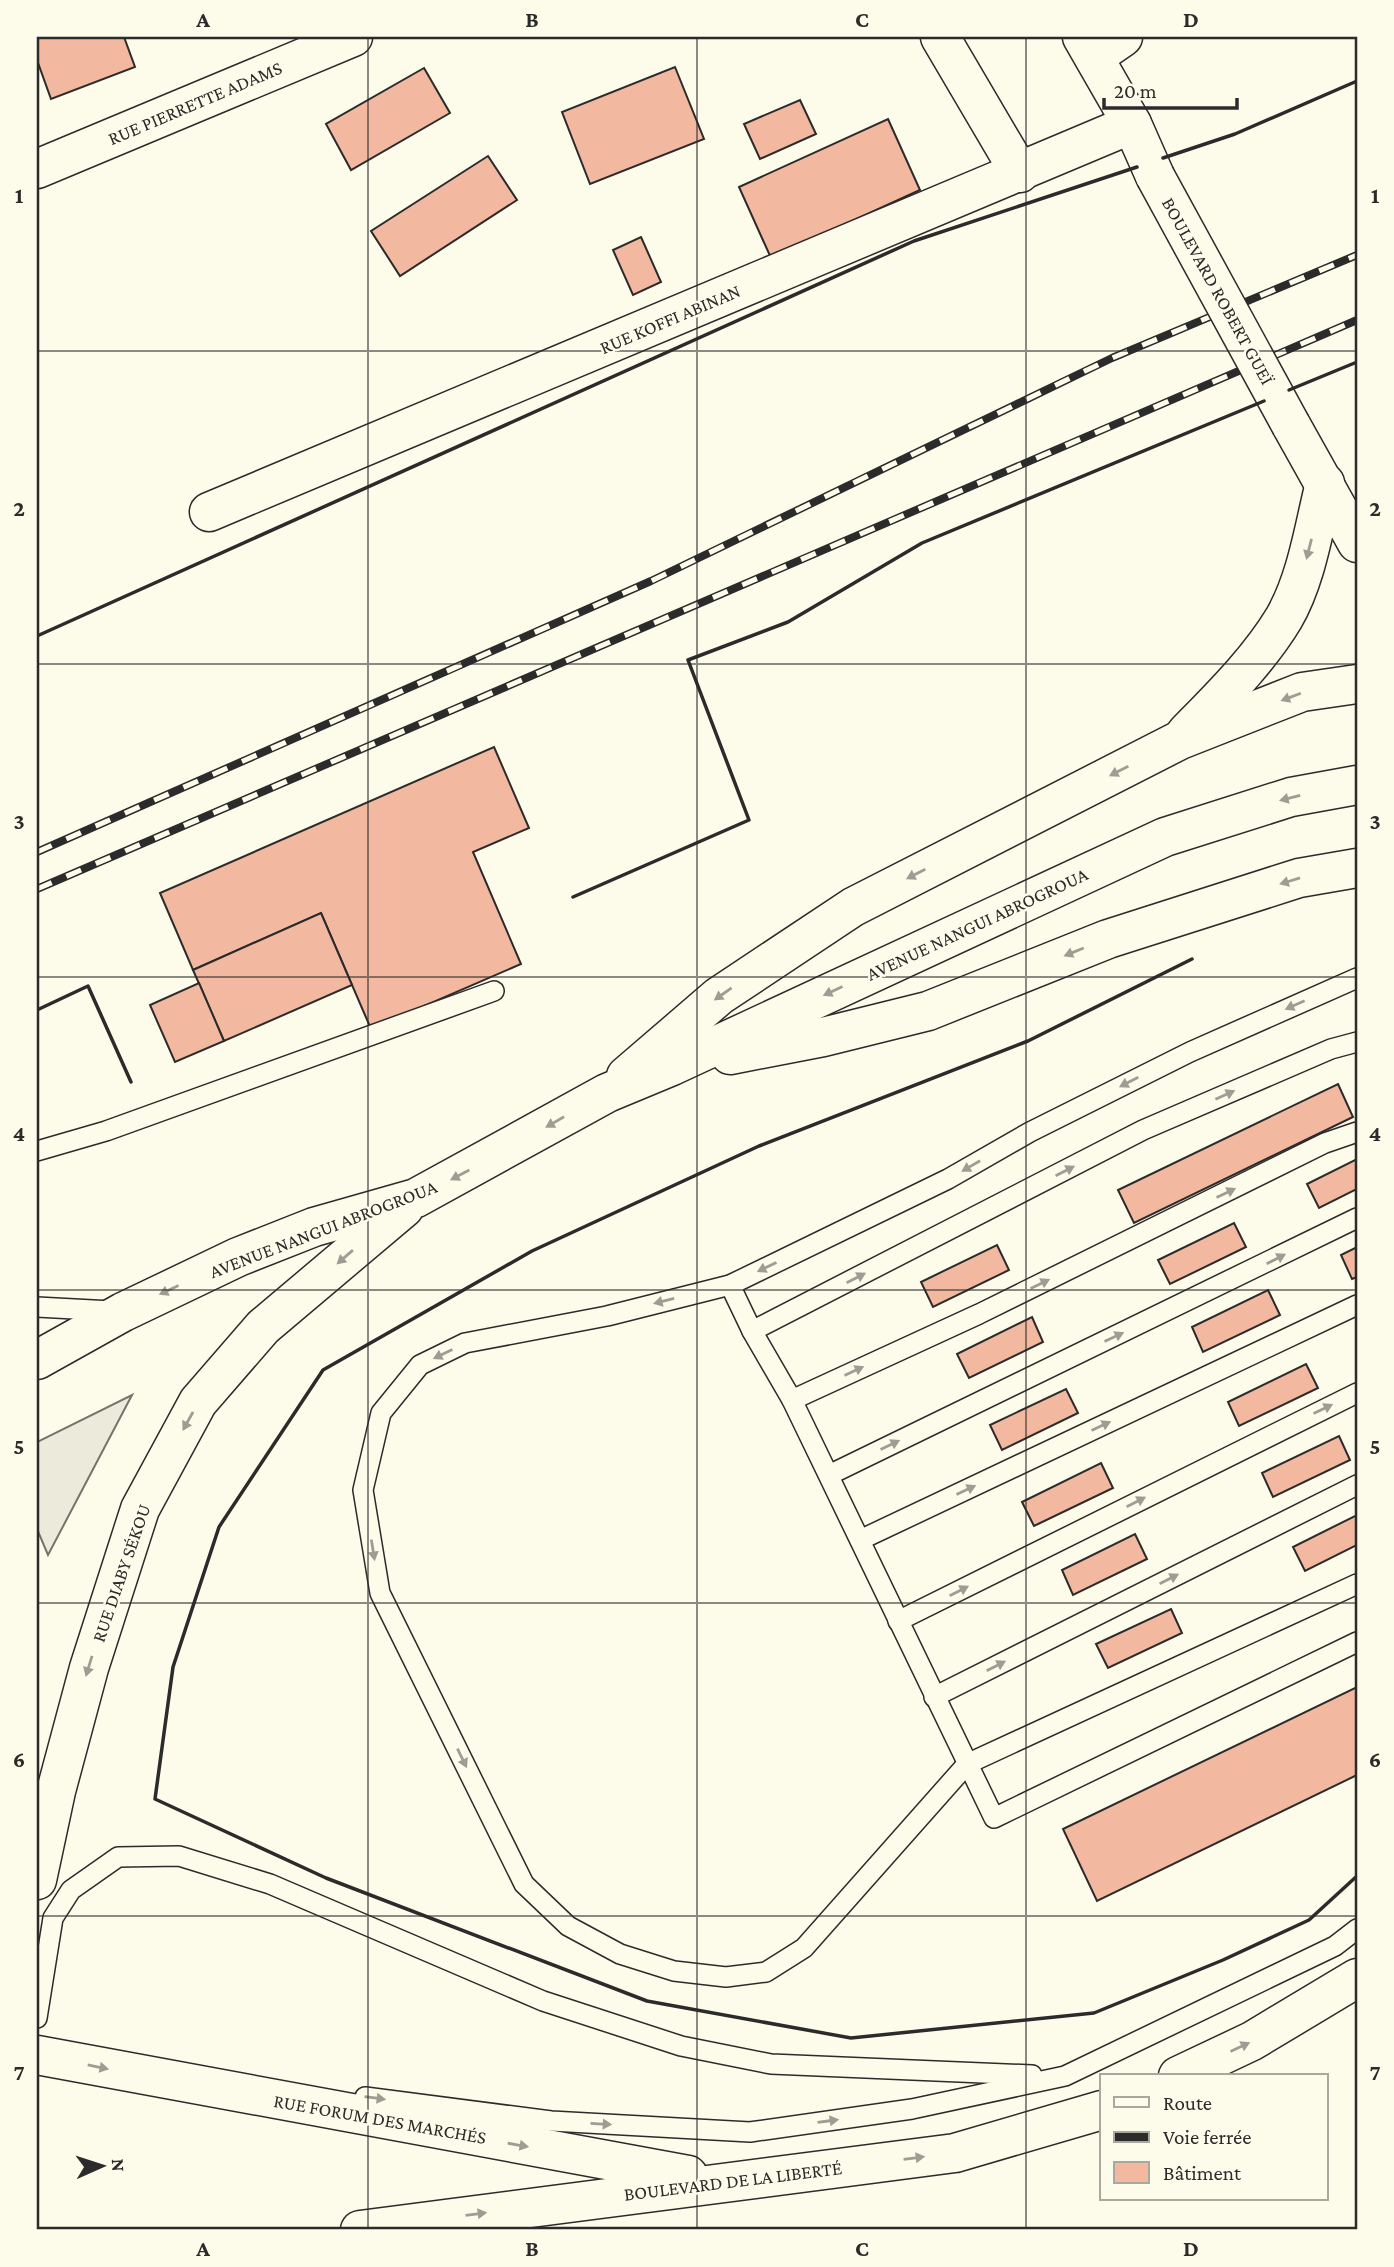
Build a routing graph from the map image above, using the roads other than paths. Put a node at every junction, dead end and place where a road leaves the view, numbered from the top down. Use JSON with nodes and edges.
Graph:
{"nodes":[{"id":1,"x":353,"y":37,"type":"edge"},
{"id":2,"x":940,"y":37,"type":"edge"},
{"id":3,"x":1099,"y":44,"type":"edge"},
{"id":4,"x":1132,"y":124,"type":"junction"},
{"id":5,"x":37,"y":169,"type":"edge"},
{"id":6,"x":1020,"y":173,"type":"junction"},
{"id":7,"x":1341,"y":487,"type":"edge"},
{"id":8,"x":209,"y":512,"type":"dead end"},
{"id":9,"x":1357,"y":543,"type":"edge"},
{"id":10,"x":1357,"y":684,"type":"edge"},
{"id":11,"x":1180,"y":740,"type":"junction"},
{"id":12,"x":1357,"y":785,"type":"edge"},
{"id":13,"x":1357,"y":868,"type":"edge"},
{"id":14,"x":1357,"y":978,"type":"edge"},
{"id":15,"x":494,"y":991,"type":"dead end"},
{"id":16,"x":1357,"y":1042,"type":"edge"},
{"id":17,"x":672,"y":1066,"type":"junction"},
{"id":18,"x":607,"y":1093,"type":"junction"},
{"id":19,"x":1357,"y":1132,"type":"edge"},
{"id":20,"x":37,"y":1151,"type":"edge"},
{"id":21,"x":416,"y":1198,"type":"junction"},
{"id":22,"x":1357,"y":1218,"type":"edge"},
{"id":23,"x":730,"y":1285,"type":"junction"},
{"id":24,"x":1357,"y":1305,"type":"edge"},
{"id":25,"x":37,"y":1307,"type":"edge"},
{"id":26,"x":123,"y":1312,"type":"junction"},
{"id":27,"x":752,"y":1331,"type":"junction"},
{"id":28,"x":37,"y":1360,"type":"edge"},
{"id":29,"x":1357,"y":1393,"type":"edge"},
{"id":30,"x":792,"y":1400,"type":"junction"},
{"id":31,"x":829,"y":1475,"type":"junction"},
{"id":32,"x":1357,"y":1485,"type":"edge"},
{"id":33,"x":860,"y":1540,"type":"junction"},
{"id":34,"x":1357,"y":1584,"type":"edge"},
{"id":35,"x":898,"y":1621,"type":"junction"},
{"id":36,"x":1357,"y":1642,"type":"edge"},
{"id":37,"x":934,"y":1697,"type":"junction"},
{"id":38,"x":967,"y":1764,"type":"junction"},
{"id":39,"x":37,"y":1880,"type":"edge"},
{"id":40,"x":1357,"y":1929,"type":"edge"},
{"id":41,"x":1357,"y":1978,"type":"edge"},
{"id":42,"x":37,"y":2018,"type":"edge"},
{"id":43,"x":37,"y":2055,"type":"edge"},
{"id":44,"x":1182,"y":2074,"type":"edge"},
{"id":45,"x":1065,"y":2076,"type":"junction"},
{"id":46,"x":173,"y":2081,"type":"junction"},
{"id":47,"x":1100,"y":2111,"type":"edge"},
{"id":48,"x":724,"y":2182,"type":"junction"},
{"id":49,"x":360,"y":2230,"type":"edge"}],
"edges":[{"from":1,"to":5,"type":"main road","name":"RUE PIERRETTE ADAMS"},
{"from":2,"to":6,"type":"main road"},
{"from":3,"to":4,"type":"main road","name":"BOULEVARD ROBERT GUEÏ"},
{"from":4,"to":6,"type":"main road","name":"RUE KOFFI ABINAN"},
{"from":4,"to":7,"type":"main road","name":"BOULEVARD ROBERT GUEÏ","bridge":true},
{"from":6,"to":8,"type":"main road","name":"RUE KOFFI ABINAN"},
{"from":7,"to":9,"type":"main road","name":"BOULEVARD ROBERT GUEÏ"},
{"from":7,"to":11,"type":"main road","one_way":true},
{"from":10,"to":11,"type":"main road","one_way":true},
{"from":11,"to":18,"type":"main road","name":"AVENUE NANGUI ABROGROUA","one_way":true},
{"from":12,"to":17,"type":"main road","name":"AVENUE NANGUI ABROGROUA","one_way":true},
{"from":13,"to":17,"type":"main road","one_way":true},
{"from":14,"to":23,"type":"lane","one_way":true},
{"from":15,"to":20,"type":"lane"},
{"from":27,"to":16,"type":"lane","one_way":true},
{"from":17,"to":18,"type":"main road","name":"AVENUE NANGUI ABROGROUA"},
{"from":18,"to":21,"type":"main road","name":"AVENUE NANGUI ABROGROUA","one_way":true},
{"from":30,"to":19,"type":"lane","one_way":true},
{"from":21,"to":26,"type":"main road","name":"AVENUE NANGUI ABROGROUA","one_way":true},
{"from":21,"to":39,"type":"main road","name":"RUE DIABY SÉKOU","one_way":true},
{"from":31,"to":22,"type":"lane","one_way":true},
{"from":23,"to":27,"type":"lane"},
{"from":23,"to":38,"type":"lane","one_way":true},
{"from":33,"to":24,"type":"lane","one_way":true},
{"from":25,"to":26,"type":"lane"},
{"from":26,"to":28,"type":"main road","name":"AVENUE NANGUI ABROGROUA"},
{"from":27,"to":30,"type":"lane"},
{"from":35,"to":29,"type":"lane","one_way":true},
{"from":30,"to":31,"type":"lane"},
{"from":31,"to":33,"type":"lane"},
{"from":37,"to":32,"type":"lane","one_way":true},
{"from":33,"to":35,"type":"lane"},
{"from":34,"to":38,"type":"lane"},
{"from":35,"to":37,"type":"lane"},
{"from":36,"to":38,"type":"lane"},
{"from":37,"to":38,"type":"lane"},
{"from":40,"to":45,"type":"lane"},
{"from":44,"to":41,"type":"main road","one_way":true},
{"from":42,"to":45,"type":"lane"},
{"from":43,"to":46,"type":"main road","name":"RUE FORUM DES MARCHÉS","one_way":true},
{"from":46,"to":45,"type":"lane","one_way":true},
{"from":46,"to":48,"type":"main road","name":"RUE FORUM DES MARCHÉS","one_way":true},
{"from":48,"to":47,"type":"main road","name":"BOULEVARD DE LA LIBERTÉ","one_way":true},
{"from":49,"to":48,"type":"main road","name":"BOULEVARD DE LA LIBERTÉ","one_way":true}]}
